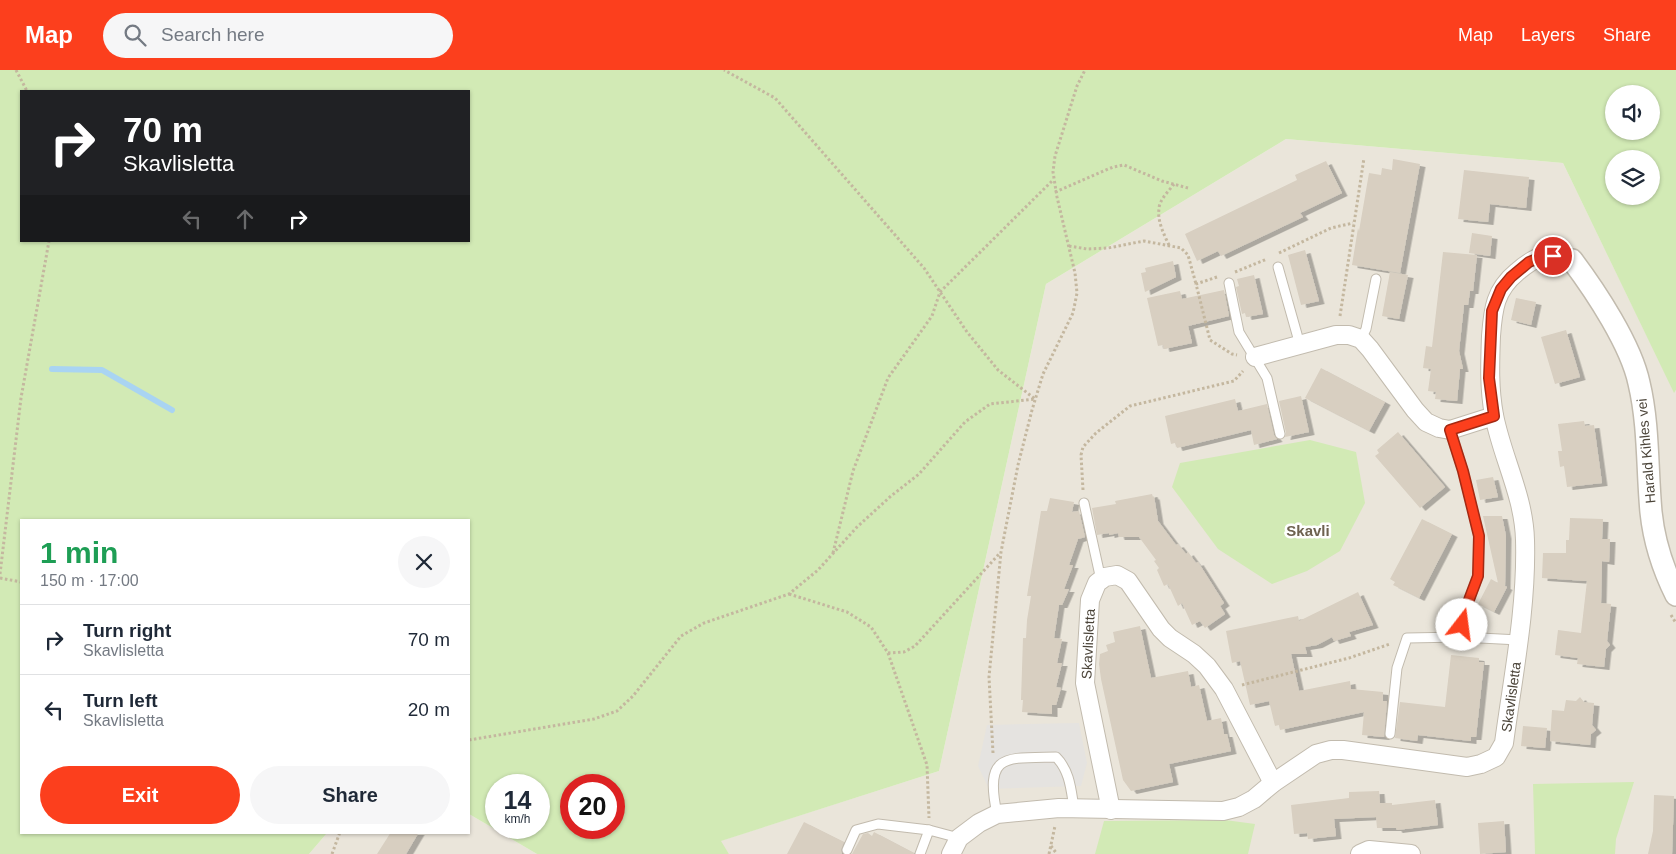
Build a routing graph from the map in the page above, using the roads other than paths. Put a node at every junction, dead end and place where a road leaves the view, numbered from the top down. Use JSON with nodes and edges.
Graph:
{"nodes":[{"id":1,"x":1572,"y":260,"type":"joint"},
{"id":2,"x":1278,"y":267,"type":"dead end"},
{"id":3,"x":1227,"y":279,"type":"road end"},
{"id":4,"x":1376,"y":279,"type":"dead end"},
{"id":5,"x":1361,"y":339,"type":"junction"},
{"id":6,"x":1300,"y":345,"type":"junction"},
{"id":7,"x":1255,"y":357,"type":"junction"},
{"id":8,"x":1494,"y":416,"type":"junction"},
{"id":9,"x":1450,"y":430,"type":"junction"},
{"id":10,"x":1280,"y":434,"type":"dead end"},
{"id":11,"x":1084,"y":503,"type":"road end"},
{"id":12,"x":1101,"y":580,"type":"junction"},
{"id":13,"x":1672,"y":602,"type":"edge"},
{"id":14,"x":1461,"y":636,"type":"junction"},
{"id":15,"x":1519,"y":640,"type":"junction"},
{"id":16,"x":1390,"y":734,"type":"dead end"},
{"id":17,"x":1273,"y":783,"type":"junction"},
{"id":18,"x":1066,"y":808,"type":"junction"},
{"id":19,"x":1111,"y":810,"type":"junction"},
{"id":20,"x":997,"y":814,"type":"junction"},
{"id":21,"x":929,"y":830,"type":"junction"},
{"id":22,"x":955,"y":846,"type":"edge"},
{"id":23,"x":846,"y":850,"type":"dead end"},
{"id":24,"x":920,"y":854,"type":"edge"},
{"id":25,"x":1360,"y":854,"type":"edge"},
{"id":26,"x":1411,"y":854,"type":"edge"}],
"edges":[{"from":1,"to":8,"type":"street","name":"Skavlisletta"},
{"from":1,"to":13,"type":"street","name":"Harald Kihles vei"},
{"from":2,"to":6,"type":"lane"},
{"from":3,"to":7,"type":"lane"},
{"from":4,"to":5,"type":"lane"},
{"from":5,"to":6,"type":"street"},
{"from":5,"to":9,"type":"street"},
{"from":6,"to":7,"type":"street"},
{"from":7,"to":10,"type":"lane"},
{"from":8,"to":9,"type":"street"},
{"from":8,"to":15,"type":"street","name":"Skavlisletta"},
{"from":9,"to":14,"type":"lane"},
{"from":11,"to":12,"type":"lane"},
{"from":12,"to":17,"type":"street"},
{"from":12,"to":19,"type":"street","name":"Skavlisletta"},
{"from":14,"to":15,"type":"lane"},
{"from":14,"to":16,"type":"lane"},
{"from":15,"to":17,"type":"street","name":"Skavlisletta"},
{"from":17,"to":19,"type":"street","name":"Skavlisletta"},
{"from":18,"to":19,"type":"street","name":"Skavlisletta"},
{"from":18,"to":20,"type":"street","name":"Skavlisletta"},
{"from":18,"to":20,"type":"lane"},
{"from":20,"to":22,"type":"street","name":"Skavlisletta"},
{"from":21,"to":22,"type":"lane","name":"Skavlisletta"},
{"from":21,"to":23,"type":"lane","name":"Skavlisletta"},
{"from":21,"to":24,"type":"lane"},
{"from":25,"to":26,"type":"street"}]}
